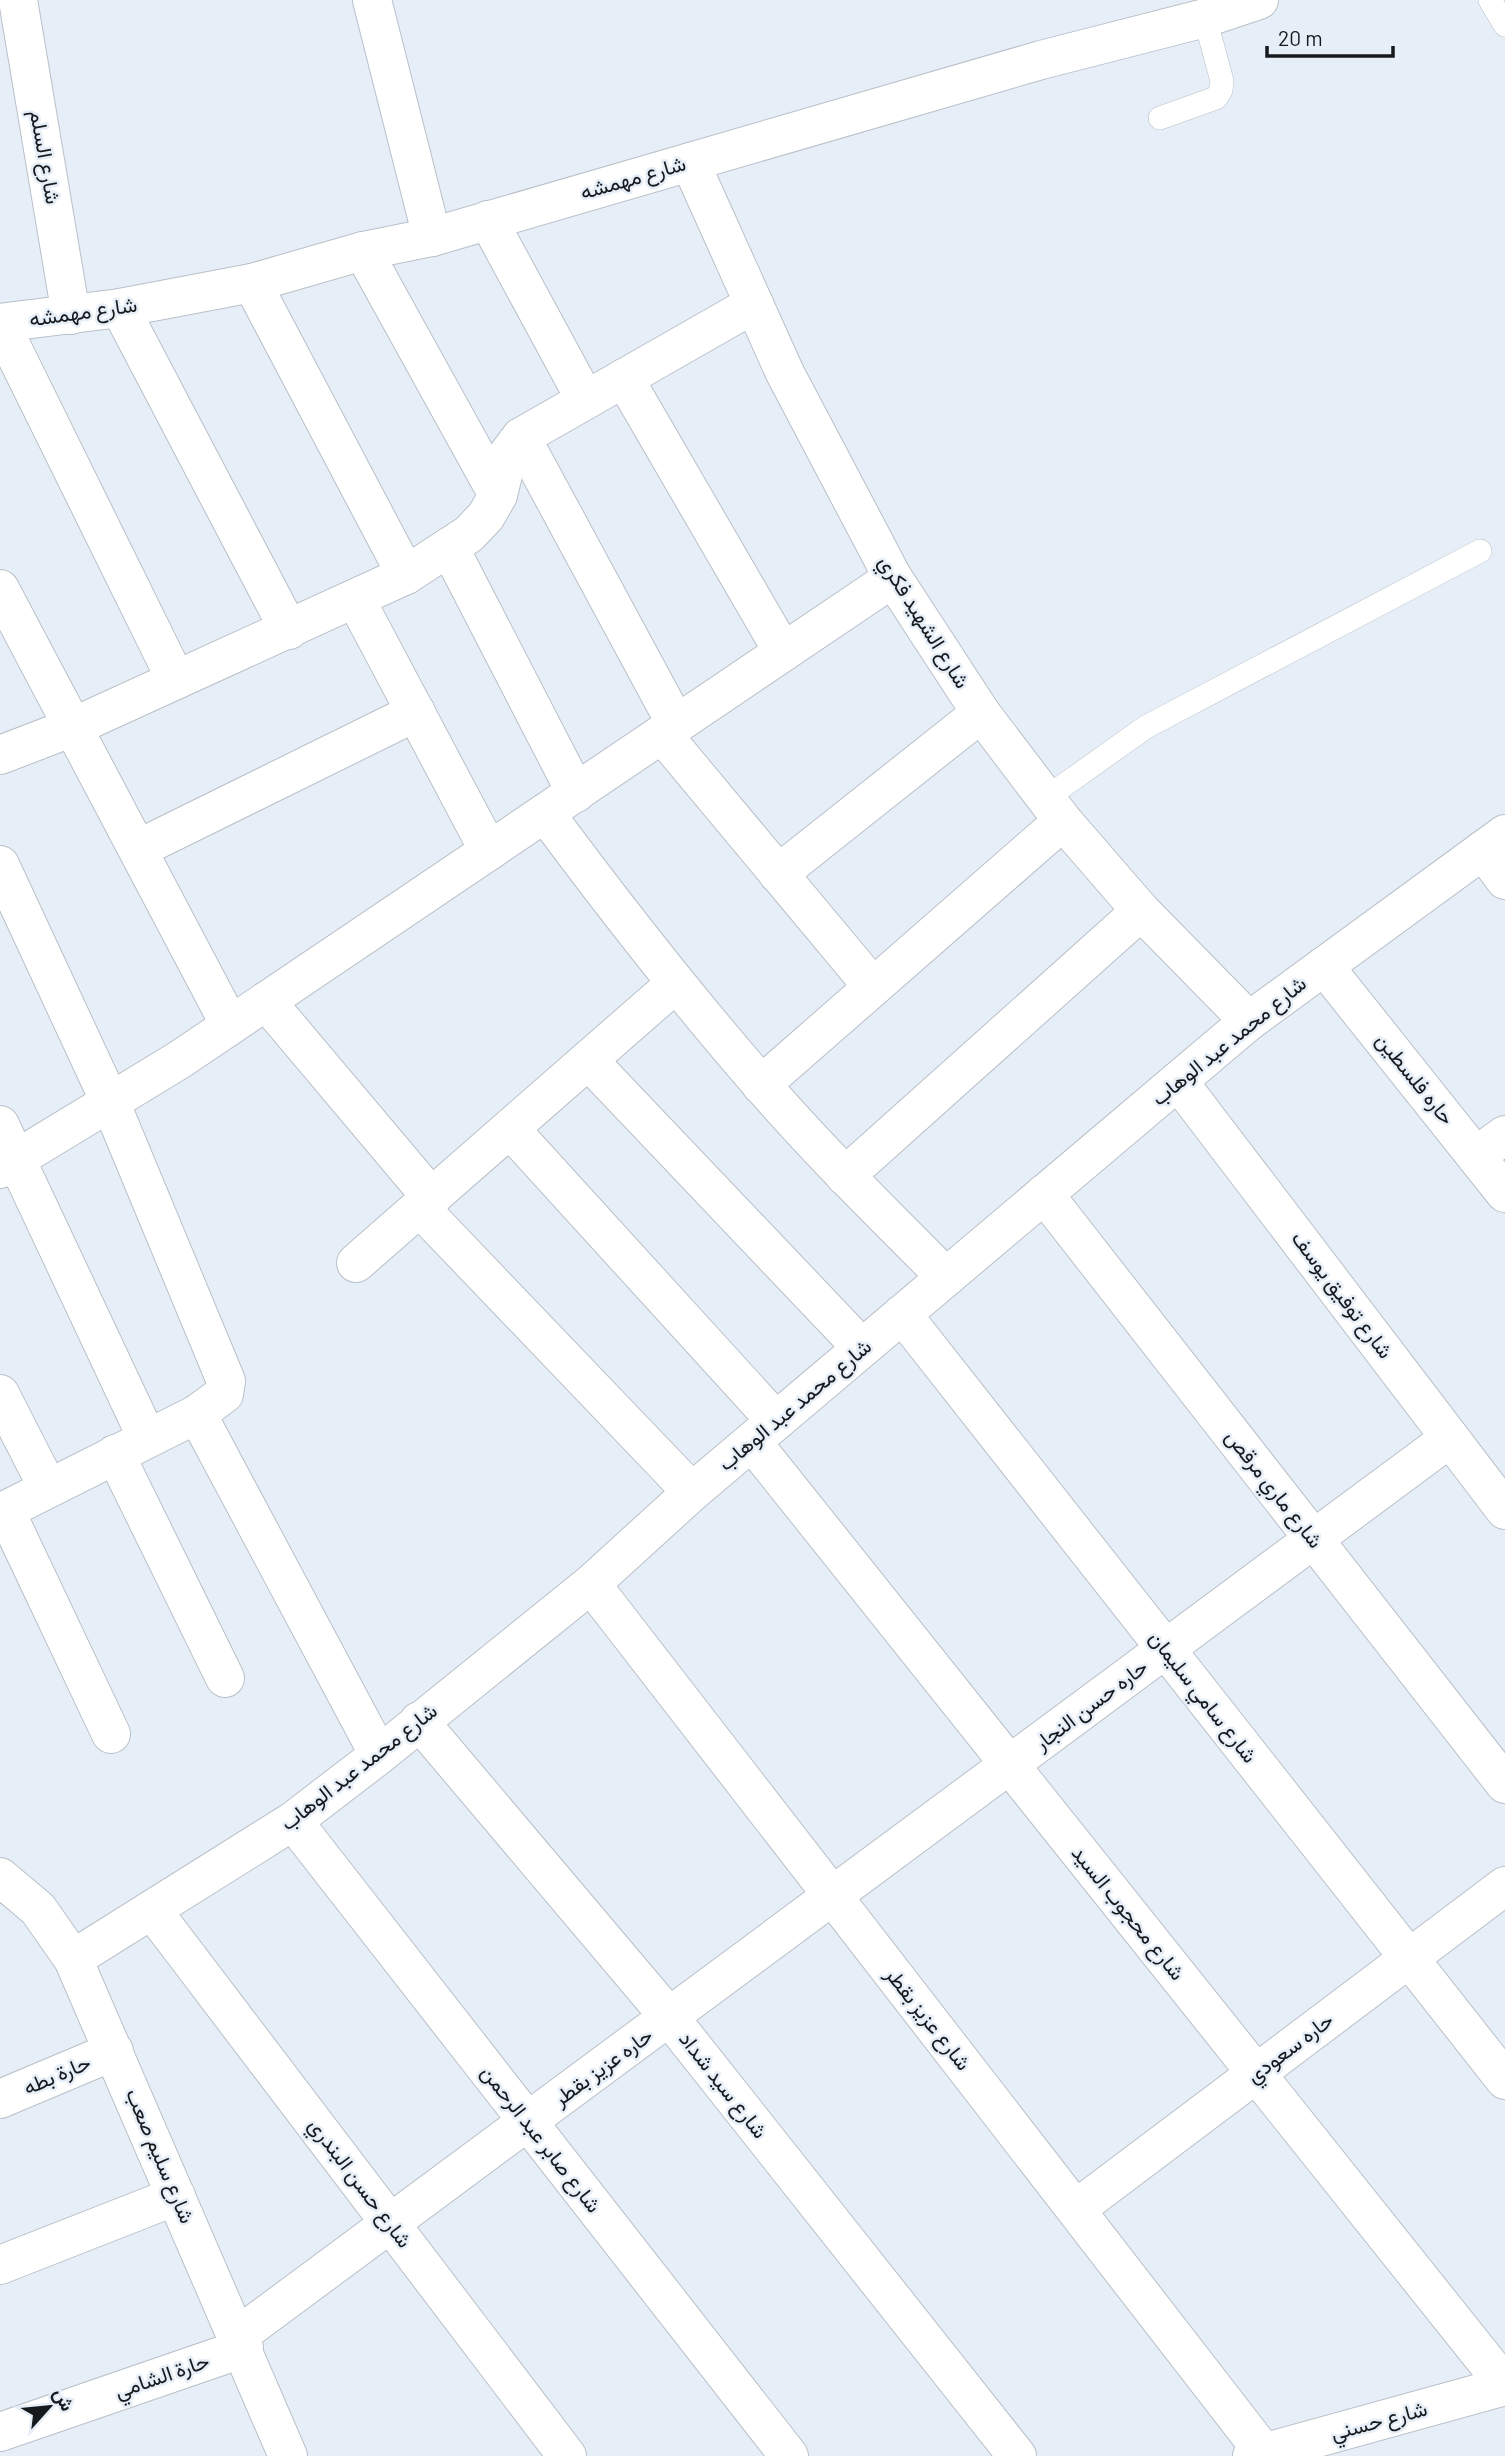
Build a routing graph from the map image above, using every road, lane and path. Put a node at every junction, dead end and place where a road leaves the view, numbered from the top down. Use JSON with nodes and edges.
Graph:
{"nodes":[{"id":1,"x":18,"y":0,"type":"edge"},
{"id":2,"x":372,"y":0,"type":"edge"},
{"id":3,"x":1259,"y":0,"type":"edge"},
{"id":4,"x":1205,"y":18,"type":"junction"},
{"id":5,"x":1160,"y":118,"type":"dead end"},
{"id":6,"x":690,"y":162,"type":"junction"},
{"id":7,"x":488,"y":220,"type":"junction"},
{"id":8,"x":432,"y":237,"type":"junction"},
{"id":9,"x":363,"y":251,"type":"junction"},
{"id":10,"x":252,"y":283,"type":"junction"},
{"id":11,"x":754,"y":304,"type":"junction"},
{"id":12,"x":120,"y":309,"type":"junction"},
{"id":13,"x":71,"y":315,"type":"junction"},
{"id":14,"x":0,"y":323,"type":"edge"},
{"id":15,"x":624,"y":378,"type":"junction"},
{"id":16,"x":585,"y":399,"type":"junction"},
{"id":17,"x":521,"y":437,"type":"junction"},
{"id":18,"x":498,"y":495,"type":"junction"},
{"id":19,"x":449,"y":547,"type":"junction"},
{"id":20,"x":1480,"y":551,"type":"dead end"},
{"id":21,"x":406,"y":575,"type":"junction"},
{"id":22,"x":893,"y":578,"type":"junction"},
{"id":23,"x":0,"y":589,"type":"edge"},
{"id":24,"x":356,"y":600,"type":"junction"},
{"id":25,"x":289,"y":630,"type":"junction"},
{"id":26,"x":783,"y":652,"type":"junction"},
{"id":27,"x":176,"y":681,"type":"junction"},
{"id":28,"x":416,"y":712,"type":"junction"},
{"id":29,"x":981,"y":713,"type":"junction"},
{"id":30,"x":73,"y":727,"type":"junction"},
{"id":31,"x":669,"y":729,"type":"junction"},
{"id":32,"x":0,"y":755,"type":"edge"},
{"id":33,"x":560,"y":803,"type":"junction"},
{"id":34,"x":1054,"y":810,"type":"junction"},
{"id":35,"x":138,"y":849,"type":"junction"},
{"id":36,"x":489,"y":851,"type":"junction"},
{"id":37,"x":1498,"y":855,"type":"edge"},
{"id":38,"x":0,"y":865,"type":"edge"},
{"id":39,"x":779,"y":874,"type":"junction"},
{"id":40,"x":1141,"y":911,"type":"junction"},
{"id":41,"x":1324,"y":966,"type":"junction"},
{"id":42,"x":675,"y":984,"type":"junction"},
{"id":43,"x":873,"y":987,"type":"junction"},
{"id":44,"x":266,"y":1001,"type":"junction"},
{"id":45,"x":1249,"y":1021,"type":"junction"},
{"id":46,"x":230,"y":1025,"type":"junction"},
{"id":47,"x":588,"y":1060,"type":"junction"},
{"id":48,"x":1178,"y":1081,"type":"junction"},
{"id":49,"x":761,"y":1085,"type":"junction"},
{"id":50,"x":111,"y":1104,"type":"junction"},
{"id":51,"x":0,"y":1125,"type":"edge"},
{"id":52,"x":510,"y":1129,"type":"junction"},
{"id":53,"x":1490,"y":1145,"type":"edge"},
{"id":54,"x":9,"y":1165,"type":"edge"},
{"id":55,"x":845,"y":1176,"type":"junction"},
{"id":56,"x":1505,"y":1193,"type":"edge"},
{"id":57,"x":1044,"y":1194,"type":"junction"},
{"id":58,"x":426,"y":1203,"type":"junction"},
{"id":59,"x":356,"y":1263,"type":"dead end"},
{"id":60,"x":946,"y":1277,"type":"junction"},
{"id":61,"x":902,"y":1314,"type":"junction"},
{"id":62,"x":862,"y":1348,"type":"junction"},
{"id":63,"x":0,"y":1394,"type":"edge"},
{"id":64,"x":197,"y":1414,"type":"junction"},
{"id":65,"x":764,"y":1431,"type":"junction"},
{"id":66,"x":1450,"y":1438,"type":"junction"},
{"id":67,"x":131,"y":1446,"type":"junction"},
{"id":68,"x":48,"y":1488,"type":"junction"},
{"id":69,"x":692,"y":1492,"type":"junction"},
{"id":70,"x":1505,"y":1510,"type":"edge"},
{"id":71,"x":3,"y":1511,"type":"edge"},
{"id":72,"x":1314,"y":1539,"type":"junction"},
{"id":73,"x":591,"y":1584,"type":"junction"},
{"id":74,"x":1166,"y":1649,"type":"junction"},
{"id":75,"x":225,"y":1678,"type":"dead end"},
{"id":76,"x":419,"y":1721,"type":"junction"},
{"id":77,"x":111,"y":1734,"type":"dead end"},
{"id":78,"x":379,"y":1755,"type":"junction"},
{"id":79,"x":1010,"y":1765,"type":"junction"},
{"id":80,"x":1505,"y":1784,"type":"edge"},
{"id":81,"x":293,"y":1821,"type":"junction"},
{"id":82,"x":0,"y":1877,"type":"edge"},
{"id":83,"x":1505,"y":1886,"type":"edge"},
{"id":84,"x":833,"y":1897,"type":"junction"},
{"id":85,"x":152,"y":1910,"type":"junction"},
{"id":86,"x":73,"y":1958,"type":"junction"},
{"id":87,"x":1409,"y":1958,"type":"junction"},
{"id":88,"x":670,"y":2018,"type":"junction"},
{"id":89,"x":114,"y":2051,"type":"junction"},
{"id":90,"x":1256,"y":2073,"type":"junction"},
{"id":91,"x":1505,"y":2080,"type":"edge"},
{"id":92,"x":0,"y":2099,"type":"edge"},
{"id":93,"x":528,"y":2122,"type":"junction"},
{"id":94,"x":176,"y":2196,"type":"junction"},
{"id":95,"x":1076,"y":2209,"type":"junction"},
{"id":96,"x":390,"y":2223,"type":"junction"},
{"id":97,"x":0,"y":2265,"type":"edge"},
{"id":98,"x":241,"y":2342,"type":"junction"},
{"id":99,"x":1505,"y":2385,"type":"edge"},
{"id":100,"x":0,"y":2432,"type":"edge"},
{"id":101,"x":1258,"y":2454,"type":"edge"},
{"id":102,"x":288,"y":2456,"type":"edge"},
{"id":103,"x":567,"y":2456,"type":"edge"},
{"id":104,"x":789,"y":2456,"type":"edge"},
{"id":105,"x":1017,"y":2456,"type":"edge"}],
"edges":[{"from":1,"to":13,"type":"street","name":"شارع السلم"},
{"from":2,"to":8,"type":"street"},
{"from":3,"to":4,"type":"street","name":"شارع مهمشه"},
{"from":4,"to":5,"type":"lane"},
{"from":4,"to":6,"type":"street","name":"شارع مهمشه"},
{"from":6,"to":7,"type":"street","name":"شارع مهمشه"},
{"from":6,"to":11,"type":"street","name":"شارع الشهيد فكري"},
{"from":7,"to":8,"type":"street","name":"شارع مهمشه"},
{"from":7,"to":16,"type":"street"},
{"from":8,"to":9,"type":"street","name":"شارع مهمشه"},
{"from":9,"to":10,"type":"street","name":"شارع مهمشه"},
{"from":9,"to":18,"type":"street"},
{"from":10,"to":12,"type":"street","name":"شارع مهمشه"},
{"from":10,"to":21,"type":"street"},
{"from":11,"to":15,"type":"street"},
{"from":11,"to":22,"type":"street","name":"شارع الشهيد فكري"},
{"from":12,"to":13,"type":"street","name":"شارع مهمشه"},
{"from":12,"to":25,"type":"street"},
{"from":13,"to":14,"type":"street","name":"شارع مهمشه"},
{"from":14,"to":27,"type":"street"},
{"from":15,"to":16,"type":"street"},
{"from":15,"to":26,"type":"street"},
{"from":16,"to":17,"type":"street"},
{"from":17,"to":18,"type":"street"},
{"from":17,"to":31,"type":"street"},
{"from":18,"to":19,"type":"street"},
{"from":19,"to":21,"type":"street"},
{"from":19,"to":33,"type":"street"},
{"from":20,"to":34,"type":"lane"},
{"from":21,"to":24,"type":"street"},
{"from":22,"to":26,"type":"street"},
{"from":22,"to":29,"type":"street","name":"شارع الشهيد فكري"},
{"from":23,"to":30,"type":"street"},
{"from":24,"to":25,"type":"street"},
{"from":24,"to":28,"type":"street"},
{"from":25,"to":27,"type":"street"},
{"from":26,"to":31,"type":"street"},
{"from":27,"to":30,"type":"street"},
{"from":28,"to":35,"type":"street"},
{"from":28,"to":36,"type":"street"},
{"from":29,"to":34,"type":"street","name":"شارع الشهيد فكري"},
{"from":29,"to":39,"type":"street"},
{"from":30,"to":32,"type":"street"},
{"from":30,"to":35,"type":"street"},
{"from":31,"to":33,"type":"street"},
{"from":31,"to":39,"type":"street"},
{"from":33,"to":36,"type":"street"},
{"from":33,"to":42,"type":"street"},
{"from":34,"to":40,"type":"street","name":"شارع الشهيد فكري"},
{"from":34,"to":43,"type":"street"},
{"from":35,"to":46,"type":"street"},
{"from":36,"to":44,"type":"street"},
{"from":37,"to":41,"type":"street","name":"شارع محمد عبد الوهاب"},
{"from":38,"to":50,"type":"street"},
{"from":39,"to":43,"type":"street"},
{"from":40,"to":45,"type":"street","name":"شارع الشهيد فكري"},
{"from":40,"to":55,"type":"street"},
{"from":41,"to":45,"type":"street","name":"شارع محمد عبد الوهاب"},
{"from":41,"to":53,"type":"street","name":"حاره فلسطين"},
{"from":42,"to":47,"type":"street"},
{"from":42,"to":49,"type":"street"},
{"from":43,"to":49,"type":"street"},
{"from":44,"to":46,"type":"street"},
{"from":44,"to":58,"type":"street"},
{"from":45,"to":48,"type":"street","name":"شارع محمد عبد الوهاب"},
{"from":46,"to":50,"type":"street"},
{"from":47,"to":52,"type":"street"},
{"from":47,"to":62,"type":"street"},
{"from":48,"to":57,"type":"street","name":"شارع محمد عبد الوهاب"},
{"from":48,"to":66,"type":"street","name":"شارع توفيق يوسف"},
{"from":49,"to":55,"type":"street"},
{"from":50,"to":54,"type":"street"},
{"from":50,"to":64,"type":"street"},
{"from":51,"to":54,"type":"street"},
{"from":52,"to":58,"type":"street"},
{"from":52,"to":65,"type":"street","name":"شارع محجوب السيد"},
{"from":53,"to":56,"type":"street","name":"حاره فلسطين"},
{"from":54,"to":67,"type":"street"},
{"from":55,"to":60,"type":"street"},
{"from":57,"to":60,"type":"street","name":"شارع محمد عبد الوهاب"},
{"from":57,"to":72,"type":"street","name":"شارع ماري مرقص"},
{"from":58,"to":59,"type":"street"},
{"from":58,"to":69,"type":"street"},
{"from":60,"to":61,"type":"street","name":"شارع محمد عبد الوهاب"},
{"from":61,"to":62,"type":"street","name":"شارع محمد عبد الوهاب"},
{"from":61,"to":74,"type":"street","name":"شارع سامي سليمان"},
{"from":62,"to":65,"type":"street","name":"شارع محمد عبد الوهاب"},
{"from":63,"to":68,"type":"street"},
{"from":64,"to":67,"type":"street"},
{"from":64,"to":78,"type":"street"},
{"from":65,"to":69,"type":"street","name":"شارع محمد عبد الوهاب"},
{"from":65,"to":79,"type":"street","name":"شارع محجوب السيد"},
{"from":66,"to":70,"type":"street","name":"شارع توفيق يوسف"},
{"from":66,"to":72,"type":"street","name":"حاره حسن النجار"},
{"from":67,"to":68,"type":"street"},
{"from":67,"to":75,"type":"street"},
{"from":68,"to":71,"type":"street"},
{"from":69,"to":73,"type":"street","name":"شارع محمد عبد الوهاب"},
{"from":71,"to":77,"type":"street"},
{"from":72,"to":74,"type":"street","name":"حاره حسن النجار"},
{"from":72,"to":80,"type":"street","name":"شارع ماري مرقص"},
{"from":73,"to":76,"type":"street","name":"شارع محمد عبد الوهاب"},
{"from":73,"to":84,"type":"street","name":"شارع عزيز بقطر"},
{"from":74,"to":79,"type":"street","name":"حاره حسن النجار"},
{"from":74,"to":87,"type":"street","name":"شارع سامي سليمان"},
{"from":76,"to":78,"type":"street","name":"شارع محمد عبد الوهاب"},
{"from":76,"to":88,"type":"street","name":"شارع سيد شداد"},
{"from":78,"to":81,"type":"street","name":"شارع محمد عبد الوهاب"},
{"from":79,"to":84,"type":"street","name":"حاره حسن النجار"},
{"from":79,"to":90,"type":"street","name":"شارع محجوب السيد"},
{"from":81,"to":85,"type":"street","name":"شارع محمد عبد الوهاب"},
{"from":81,"to":93,"type":"street","name":"شارع صابر عبد الرحمن"},
{"from":82,"to":86,"type":"street","name":"شارع سليم صعب"},
{"from":83,"to":87,"type":"street","name":"حاره سعودي"},
{"from":84,"to":88,"type":"street","name":"حاره عزيز بقطر"},
{"from":84,"to":95,"type":"street","name":"شارع عزيز بقطر"},
{"from":85,"to":86,"type":"street","name":"شارع محمد عبد الوهاب"},
{"from":85,"to":96,"type":"street","name":"شارع حسن البندري"},
{"from":86,"to":89,"type":"street","name":"شارع سليم صعب"},
{"from":87,"to":90,"type":"street","name":"حاره سعودي"},
{"from":87,"to":91,"type":"street","name":"شارع سامي سليمان"},
{"from":88,"to":93,"type":"street","name":"حاره عزيز بقطر"},
{"from":88,"to":105,"type":"street","name":"شارع سيد شداد"},
{"from":89,"to":92,"type":"street","name":"حارة بطه"},
{"from":89,"to":94,"type":"street","name":"شارع سليم صعب"},
{"from":90,"to":95,"type":"street","name":"حاره سعودي"},
{"from":90,"to":99,"type":"street","name":"شارع محجوب السيد"},
{"from":93,"to":96,"type":"street","name":"حاره عزيز بقطر"},
{"from":93,"to":104,"type":"street","name":"شارع صابر عبد الرحمن"},
{"from":94,"to":97,"type":"street"},
{"from":94,"to":98,"type":"street","name":"شارع سليم صعب"},
{"from":95,"to":101,"type":"street","name":"شارع عزيز بقطر"},
{"from":96,"to":98,"type":"street","name":"حاره عزيز بقطر"},
{"from":96,"to":103,"type":"street","name":"شارع حسن البندري"},
{"from":98,"to":100,"type":"street","name":"حارة الشامي"},
{"from":98,"to":102,"type":"street","name":"شارع سليم صعب"},
{"from":99,"to":101,"type":"street","name":"شارع حسني"}]}
